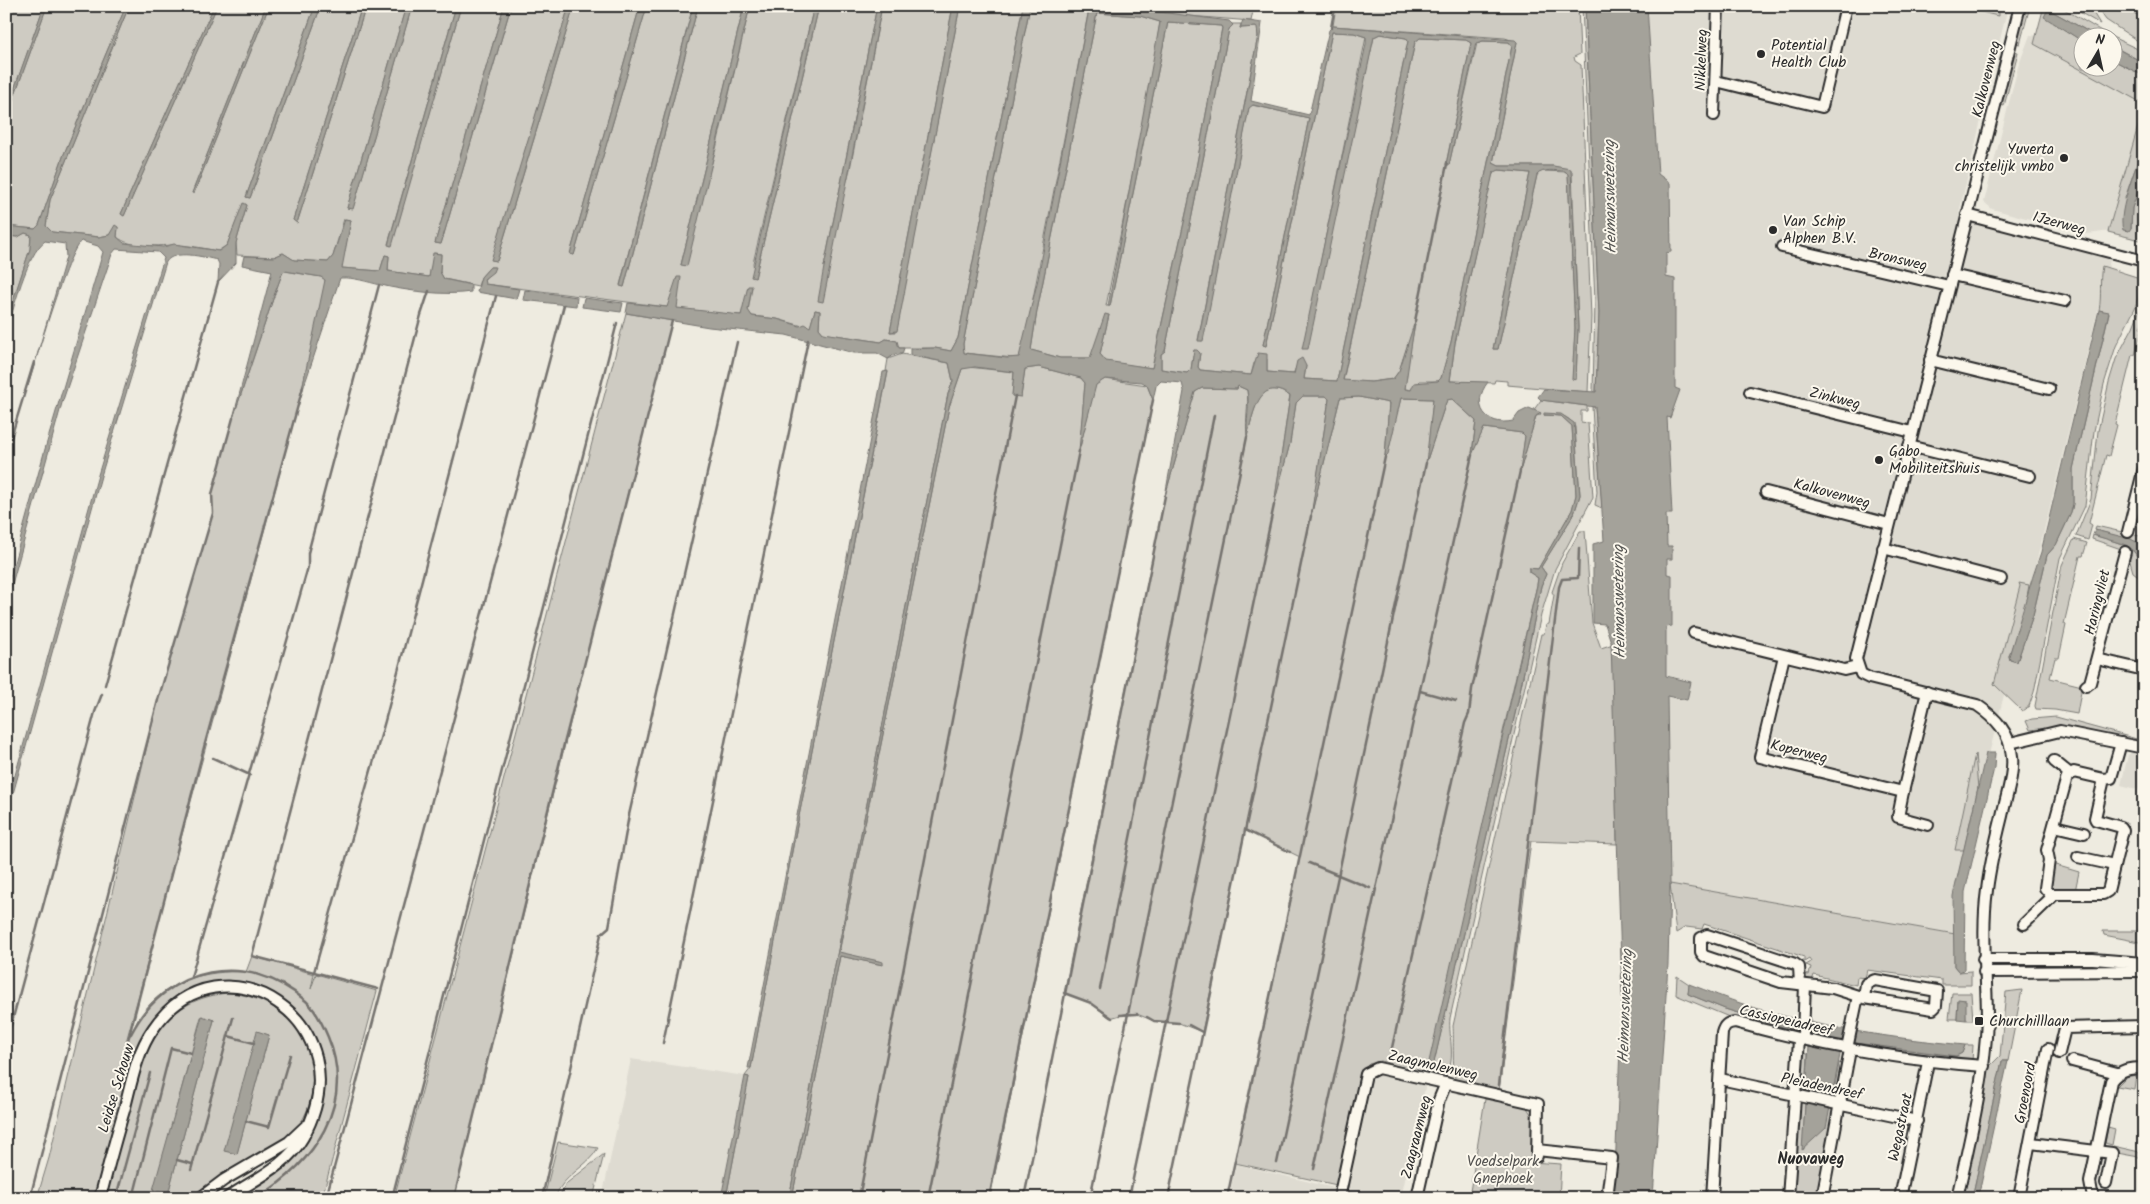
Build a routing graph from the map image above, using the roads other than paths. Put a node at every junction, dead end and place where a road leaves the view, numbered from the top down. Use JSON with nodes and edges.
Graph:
{"nodes":[{"id":1,"x":1718,"y":6,"type":"edge"},
{"id":2,"x":1846,"y":6,"type":"edge"},
{"id":3,"x":2020,"y":6,"type":"edge"},
{"id":4,"x":1716,"y":81,"type":"junction"},
{"id":5,"x":1714,"y":115,"type":"dead end"},
{"id":6,"x":1967,"y":215,"type":"junction"},
{"id":7,"x":1782,"y":246,"type":"dead end"},
{"id":8,"x":2144,"y":261,"type":"edge"},
{"id":9,"x":1952,"y":275,"type":"junction"},
{"id":10,"x":1949,"y":286,"type":"junction"},
{"id":11,"x":2065,"y":301,"type":"dead end"},
{"id":12,"x":1930,"y":360,"type":"junction"},
{"id":13,"x":2049,"y":389,"type":"dead end"},
{"id":14,"x":1750,"y":392,"type":"dead end"},
{"id":15,"x":1912,"y":432,"type":"junction"},
{"id":16,"x":1909,"y":446,"type":"junction"},
{"id":17,"x":2144,"y":468,"type":"edge"},
{"id":18,"x":2030,"y":476,"type":"dead end"},
{"id":19,"x":1766,"y":492,"type":"dead end"},
{"id":20,"x":1889,"y":524,"type":"junction"},
{"id":21,"x":2128,"y":532,"type":"dead end"},
{"id":22,"x":1883,"y":548,"type":"junction"},
{"id":23,"x":2125,"y":552,"type":"dead end"},
{"id":24,"x":2000,"y":579,"type":"dead end"},
{"id":25,"x":1694,"y":633,"type":"dead end"},
{"id":26,"x":1784,"y":656,"type":"junction"},
{"id":27,"x":2097,"y":659,"type":"junction"},
{"id":28,"x":1857,"y":668,"type":"junction"},
{"id":29,"x":2144,"y":670,"type":"edge"},
{"id":30,"x":2086,"y":686,"type":"dead end"},
{"id":31,"x":1928,"y":692,"type":"junction"},
{"id":32,"x":2010,"y":743,"type":"junction"},
{"id":33,"x":2121,"y":743,"type":"junction"},
{"id":34,"x":2144,"y":748,"type":"edge"},
{"id":35,"x":2054,"y":761,"type":"dead end"},
{"id":36,"x":2070,"y":774,"type":"junction"},
{"id":37,"x":2104,"y":779,"type":"junction"},
{"id":38,"x":1903,"y":792,"type":"junction"},
{"id":39,"x":1928,"y":825,"type":"dead end"},
{"id":40,"x":2054,"y":826,"type":"junction"},
{"id":41,"x":2084,"y":833,"type":"dead end"},
{"id":42,"x":2078,"y":857,"type":"dead end"},
{"id":43,"x":2114,"y":865,"type":"junction"},
{"id":44,"x":2054,"y":895,"type":"junction"},
{"id":45,"x":2024,"y":924,"type":"dead end"},
{"id":46,"x":1984,"y":959,"type":"junction"},
{"id":47,"x":2144,"y":963,"type":"edge"},
{"id":48,"x":2144,"y":971,"type":"edge"},
{"id":49,"x":1984,"y":972,"type":"junction"},
{"id":50,"x":1803,"y":984,"type":"junction"},
{"id":51,"x":1861,"y":997,"type":"junction"},
{"id":52,"x":2144,"y":1026,"type":"edge"},
{"id":53,"x":1804,"y":1039,"type":"junction"},
{"id":54,"x":1847,"y":1047,"type":"junction"},
{"id":55,"x":2048,"y":1049,"type":"dead end"},
{"id":56,"x":2059,"y":1053,"type":"dead end"},
{"id":57,"x":2072,"y":1061,"type":"dead end"},
{"id":58,"x":1928,"y":1062,"type":"junction"},
{"id":59,"x":1984,"y":1066,"type":"junction"},
{"id":60,"x":2144,"y":1068,"type":"edge"},
{"id":61,"x":2117,"y":1073,"type":"junction"},
{"id":62,"x":1720,"y":1080,"type":"junction"},
{"id":63,"x":1446,"y":1083,"type":"junction"},
{"id":64,"x":1794,"y":1095,"type":"junction"},
{"id":65,"x":1840,"y":1105,"type":"junction"},
{"id":66,"x":1917,"y":1121,"type":"junction"},
{"id":67,"x":307,"y":1126,"type":"junction"},
{"id":68,"x":2031,"y":1143,"type":"junction"},
{"id":69,"x":2095,"y":1150,"type":"junction"},
{"id":70,"x":2106,"y":1183,"type":"dead end"},
{"id":71,"x":100,"y":1198,"type":"edge"},
{"id":72,"x":200,"y":1198,"type":"edge"},
{"id":73,"x":227,"y":1198,"type":"edge"},
{"id":74,"x":1339,"y":1198,"type":"edge"},
{"id":75,"x":1417,"y":1198,"type":"edge"},
{"id":76,"x":1607,"y":1198,"type":"edge"},
{"id":77,"x":1712,"y":1198,"type":"edge"},
{"id":78,"x":1788,"y":1198,"type":"edge"},
{"id":79,"x":1822,"y":1198,"type":"edge"},
{"id":80,"x":1900,"y":1198,"type":"edge"},
{"id":81,"x":1957,"y":1198,"type":"edge"},
{"id":82,"x":2019,"y":1198,"type":"edge"},
{"id":83,"x":2093,"y":1198,"type":"edge"}],
"edges":[{"from":1,"to":4,"type":"street","name":"Nikkelweg"},
{"from":2,"to":4,"type":"street"},
{"from":3,"to":6,"type":"street","name":"Kalkovenweg"},
{"from":4,"to":5,"type":"street","name":"Nikkelweg"},
{"from":6,"to":8,"type":"street","name":"IJzerweg"},
{"from":6,"to":9,"type":"street","name":"Kalkovenweg"},
{"from":7,"to":10,"type":"street","name":"Bronsweg"},
{"from":9,"to":10,"type":"street","name":"Kalkovenweg"},
{"from":9,"to":11,"type":"street"},
{"from":10,"to":12,"type":"street","name":"Kalkovenweg"},
{"from":12,"to":13,"type":"street"},
{"from":12,"to":15,"type":"street","name":"Kalkovenweg"},
{"from":14,"to":15,"type":"street","name":"Zinkweg"},
{"from":15,"to":16,"type":"street","name":"Kalkovenweg"},
{"from":16,"to":18,"type":"street"},
{"from":16,"to":20,"type":"street","name":"Kalkovenweg"},
{"from":17,"to":21,"type":"street"},
{"from":19,"to":20,"type":"street","name":"Kalkovenweg"},
{"from":20,"to":22,"type":"street","name":"Kalkovenweg"},
{"from":22,"to":24,"type":"street"},
{"from":22,"to":28,"type":"street","name":"Kalkovenweg"},
{"from":23,"to":27,"type":"street","name":"Haringvliet"},
{"from":25,"to":26,"type":"street"},
{"from":26,"to":28,"type":"street"},
{"from":26,"to":38,"type":"street","name":"Koperweg"},
{"from":27,"to":29,"type":"street","name":"Haringvliet"},
{"from":27,"to":30,"type":"street","name":"Haringvliet"},
{"from":28,"to":31,"type":"street"},
{"from":31,"to":32,"type":"street"},
{"from":31,"to":38,"type":"street"},
{"from":32,"to":33,"type":"street"},
{"from":32,"to":46,"type":"street"},
{"from":33,"to":34,"type":"street"},
{"from":33,"to":37,"type":"street"},
{"from":35,"to":36,"type":"street"},
{"from":36,"to":37,"type":"street"},
{"from":36,"to":40,"type":"street"},
{"from":37,"to":43,"type":"street"},
{"from":38,"to":39,"type":"street"},
{"from":40,"to":41,"type":"street"},
{"from":40,"to":44,"type":"street"},
{"from":42,"to":43,"type":"street"},
{"from":43,"to":44,"type":"street"},
{"from":44,"to":45,"type":"street"},
{"from":46,"to":47,"type":"street"},
{"from":46,"to":49,"type":"street"},
{"from":48,"to":49,"type":"street"},
{"from":49,"to":59,"type":"street"},
{"from":50,"to":50,"type":"street"},
{"from":50,"to":51,"type":"street"},
{"from":50,"to":53,"type":"street"},
{"from":51,"to":51,"type":"street"},
{"from":51,"to":54,"type":"street"},
{"from":52,"to":56,"type":"street"},
{"from":53,"to":54,"type":"street","name":"Cassiopeiadreef"},
{"from":53,"to":62,"type":"street","name":"Cassiopeiadreef"},
{"from":53,"to":64,"type":"street"},
{"from":54,"to":58,"type":"street","name":"Cassiopeiadreef"},
{"from":54,"to":65,"type":"street"},
{"from":55,"to":68,"type":"street","name":"Groenoord"},
{"from":57,"to":61,"type":"street"},
{"from":58,"to":59,"type":"street","name":"Cassiopeiadreef"},
{"from":58,"to":66,"type":"street","name":"Wegastraat"},
{"from":59,"to":81,"type":"street"},
{"from":60,"to":61,"type":"street"},
{"from":61,"to":69,"type":"street"},
{"from":62,"to":64,"type":"street","name":"Pleiadendreef"},
{"from":62,"to":77,"type":"street","name":"Cassiopeiadreef"},
{"from":63,"to":74,"type":"street","name":"Zaagmolenweg"},
{"from":63,"to":75,"type":"street","name":"Zaagraamweg"},
{"from":63,"to":76,"type":"street","name":"Zaagmolenweg"},
{"from":64,"to":65,"type":"street","name":"Pleiadendreef"},
{"from":64,"to":78,"type":"street"},
{"from":65,"to":66,"type":"street","name":"Pleiadendreef"},
{"from":65,"to":79,"type":"street"},
{"from":66,"to":80,"type":"street","name":"Wegastraat"},
{"from":67,"to":71,"type":"street","name":"Leidse Schouw"},
{"from":67,"to":72,"type":"street","name":"Leidse Schouw"},
{"from":67,"to":73,"type":"street","name":"Leidse Schouw"},
{"from":68,"to":69,"type":"street","name":"Groenoord"},
{"from":68,"to":82,"type":"street","name":"Groenoord"},
{"from":69,"to":70,"type":"street","name":"Groenoord"},
{"from":69,"to":83,"type":"street"}]}
